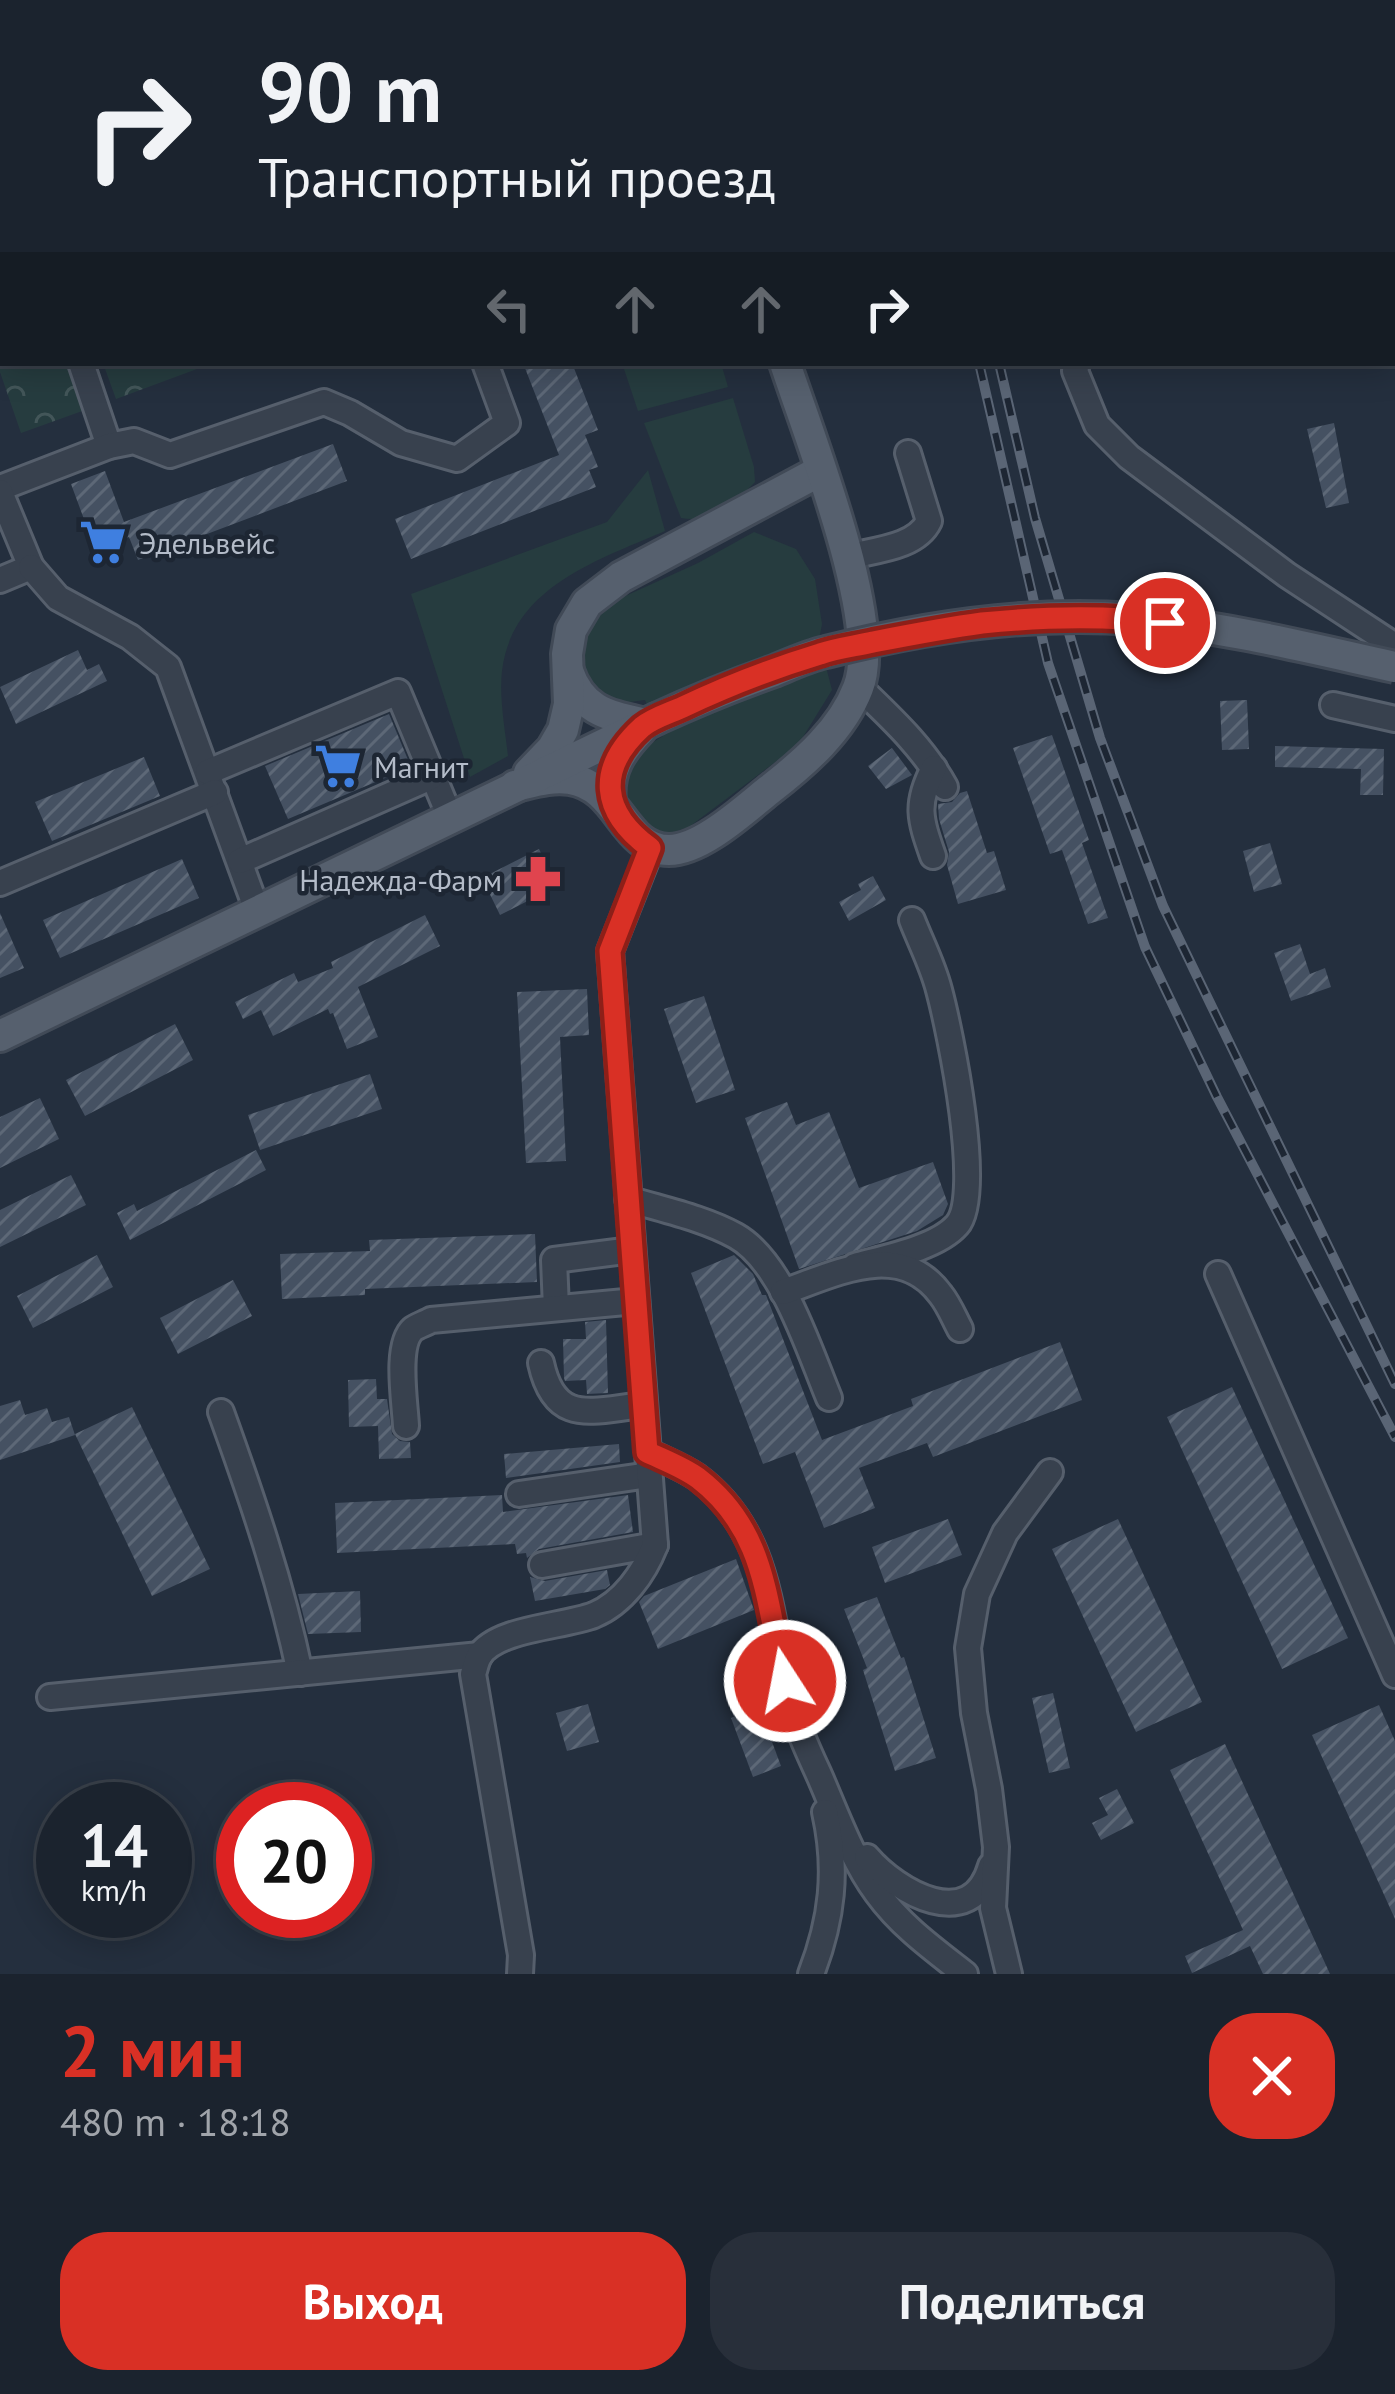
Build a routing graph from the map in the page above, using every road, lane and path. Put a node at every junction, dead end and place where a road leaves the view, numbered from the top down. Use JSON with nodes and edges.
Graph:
{"nodes":[{"id":1,"x":81,"y":366,"type":"edge"},
{"id":2,"x":485,"y":366,"type":"edge"},
{"id":3,"x":786,"y":366,"type":"edge"},
{"id":4,"x":1076,"y":366,"type":"edge"},
{"id":5,"x":109,"y":446,"type":"junction"},
{"id":6,"x":908,"y":453,"type":"dead end"},
{"id":7,"x":820,"y":471,"type":"junction"},
{"id":8,"x":0,"y":490,"type":"edge"},
{"id":9,"x":847,"y":557,"type":"junction"},
{"id":10,"x":31,"y":568,"type":"junction"},
{"id":11,"x":0,"y":580,"type":"edge"},
{"id":12,"x":1395,"y":646,"type":"edge"},
{"id":13,"x":1395,"y":667,"type":"edge"},
{"id":14,"x":568,"y":671,"type":"junction"},
{"id":15,"x":860,"y":686,"type":"junction"},
{"id":16,"x":1333,"y":705,"type":"dead end"},
{"id":17,"x":1395,"y":719,"type":"edge"},
{"id":18,"x":650,"y":722,"type":"junction"},
{"id":19,"x":431,"y":777,"type":"junction"},
{"id":20,"x":212,"y":782,"type":"junction"},
{"id":21,"x":515,"y":786,"type":"junction"},
{"id":22,"x":610,"y":801,"type":"junction"},
{"id":23,"x":443,"y":820,"type":"junction"},
{"id":24,"x":650,"y":848,"type":"junction"},
{"id":25,"x":933,"y":856,"type":"dead end"},
{"id":26,"x":240,"y":861,"type":"junction"},
{"id":27,"x":0,"y":884,"type":"edge"},
{"id":28,"x":258,"y":913,"type":"junction"},
{"id":29,"x":912,"y":920,"type":"dead end"},
{"id":30,"x":0,"y":1036,"type":"edge"},
{"id":31,"x":628,"y":1198,"type":"junction"},
{"id":32,"x":631,"y":1245,"type":"junction"},
{"id":33,"x":855,"y":1266,"type":"junction"},
{"id":34,"x":1218,"y":1274,"type":"dead end"},
{"id":35,"x":783,"y":1292,"type":"junction"},
{"id":36,"x":635,"y":1300,"type":"junction"},
{"id":37,"x":556,"y":1308,"type":"junction"},
{"id":38,"x":960,"y":1329,"type":"dead end"},
{"id":39,"x":541,"y":1363,"type":"dead end"},
{"id":40,"x":830,"y":1398,"type":"dead end"},
{"id":41,"x":644,"y":1405,"type":"junction"},
{"id":42,"x":221,"y":1412,"type":"dead end"},
{"id":43,"x":406,"y":1426,"type":"dead end"},
{"id":44,"x":648,"y":1463,"type":"junction"},
{"id":45,"x":1050,"y":1472,"type":"dead end"},
{"id":46,"x":519,"y":1494,"type":"dead end"},
{"id":47,"x":655,"y":1545,"type":"junction"},
{"id":48,"x":542,"y":1565,"type":"dead end"},
{"id":49,"x":480,"y":1655,"type":"junction"},
{"id":50,"x":300,"y":1673,"type":"junction"},
{"id":51,"x":1395,"y":1676,"type":"edge"},
{"id":52,"x":50,"y":1697,"type":"dead end"},
{"id":53,"x":815,"y":1766,"type":"junction"},
{"id":54,"x":838,"y":1821,"type":"junction"},
{"id":55,"x":996,"y":1846,"type":"junction"},
{"id":56,"x":520,"y":1974,"type":"edge"},
{"id":57,"x":811,"y":1974,"type":"edge"},
{"id":58,"x":965,"y":1974,"type":"edge"},
{"id":59,"x":1009,"y":1974,"type":"edge"}],
"edges":[{"from":1,"to":5,"type":"street"},
{"from":2,"to":5,"type":"street"},
{"from":3,"to":7,"type":"main road"},
{"from":4,"to":12,"type":"street"},
{"from":5,"to":8,"type":"street"},
{"from":6,"to":9,"type":"street"},
{"from":7,"to":9,"type":"main road"},
{"from":7,"to":14,"type":"main road"},
{"from":8,"to":10,"type":"street"},
{"from":9,"to":15,"type":"main road"},
{"from":10,"to":11,"type":"street"},
{"from":10,"to":20,"type":"street"},
{"from":13,"to":18,"type":"main road","bridge":true},
{"from":14,"to":18,"type":"main road"},
{"from":14,"to":21,"type":"main road"},
{"from":15,"to":24,"type":"main road"},
{"from":15,"to":25,"type":"street"},
{"from":16,"to":17,"type":"street"},
{"from":18,"to":21,"type":"main road"},
{"from":18,"to":22,"type":"main road"},
{"from":19,"to":20,"type":"street"},
{"from":19,"to":23,"type":"street"},
{"from":19,"to":26,"type":"street"},
{"from":20,"to":26,"type":"street"},
{"from":20,"to":27,"type":"street"},
{"from":21,"to":22,"type":"main road"},
{"from":21,"to":23,"type":"main road"},
{"from":22,"to":24,"type":"main road"},
{"from":23,"to":28,"type":"main road"},
{"from":24,"to":31,"type":"street"},
{"from":26,"to":28,"type":"street"},
{"from":28,"to":30,"type":"main road"},
{"from":29,"to":33,"type":"street"},
{"from":31,"to":32,"type":"street"},
{"from":31,"to":35,"type":"street"},
{"from":32,"to":36,"type":"street"},
{"from":32,"to":37,"type":"street"},
{"from":33,"to":35,"type":"street"},
{"from":33,"to":38,"type":"street"},
{"from":34,"to":51,"type":"street"},
{"from":35,"to":40,"type":"street"},
{"from":36,"to":37,"type":"street"},
{"from":36,"to":41,"type":"street"},
{"from":37,"to":43,"type":"street"},
{"from":39,"to":41,"type":"street"},
{"from":41,"to":44,"type":"street"},
{"from":42,"to":50,"type":"street"},
{"from":44,"to":46,"type":"street"},
{"from":44,"to":47,"type":"street"},
{"from":44,"to":53,"type":"street"},
{"from":45,"to":55,"type":"street"},
{"from":47,"to":48,"type":"street"},
{"from":47,"to":49,"type":"street"},
{"from":49,"to":50,"type":"street"},
{"from":49,"to":56,"type":"street"},
{"from":50,"to":52,"type":"street"},
{"from":53,"to":54,"type":"street"},
{"from":53,"to":57,"type":"street"},
{"from":54,"to":55,"type":"street"},
{"from":54,"to":58,"type":"street"},
{"from":55,"to":59,"type":"street"}]}
